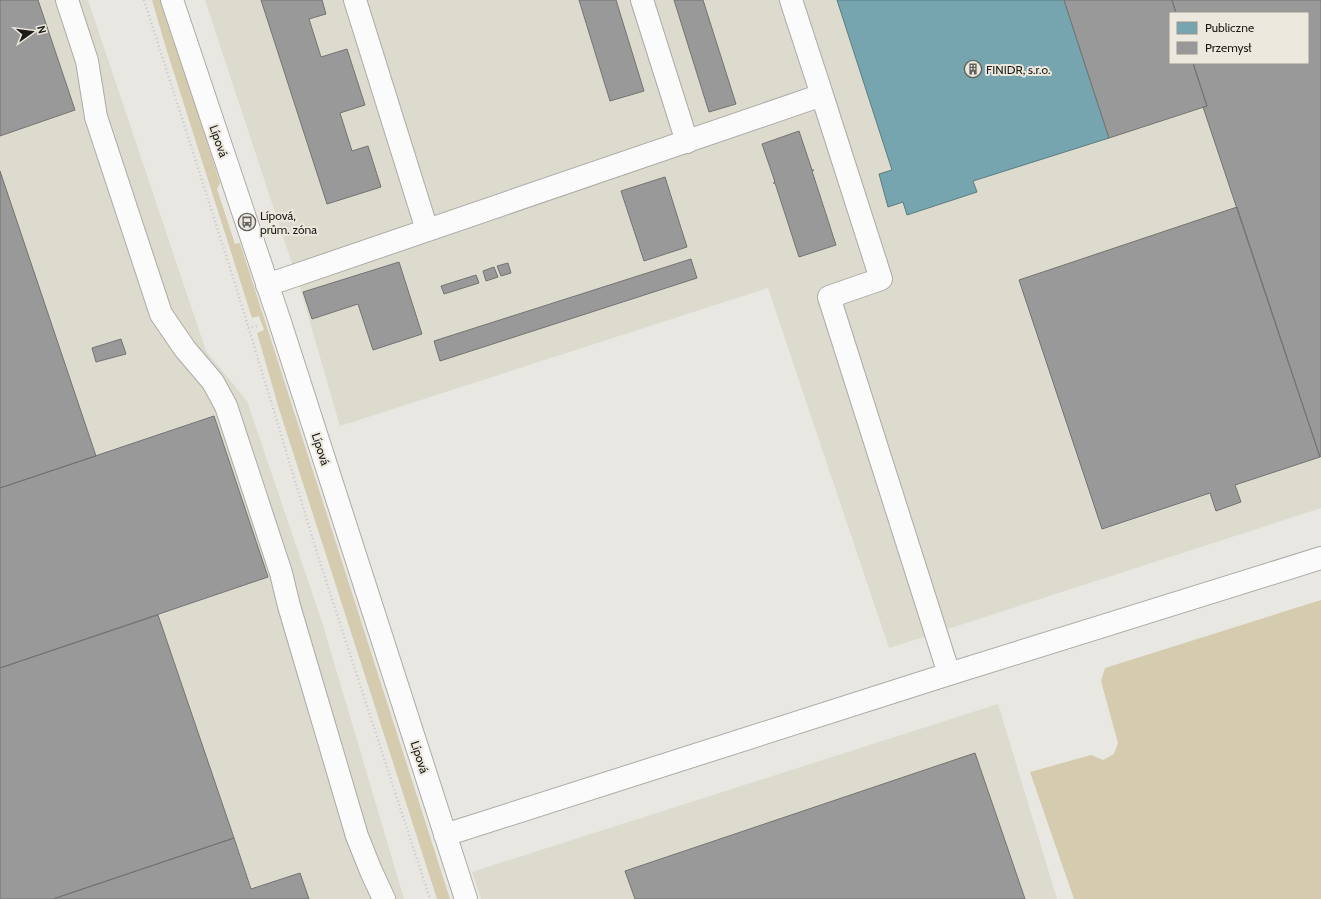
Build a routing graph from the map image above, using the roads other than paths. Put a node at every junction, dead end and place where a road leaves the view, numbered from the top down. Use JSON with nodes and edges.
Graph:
{"nodes":[{"id":1,"x":67,"y":0,"type":"edge"},
{"id":2,"x":172,"y":0,"type":"edge"},
{"id":3,"x":355,"y":0,"type":"edge"},
{"id":4,"x":642,"y":0,"type":"edge"},
{"id":5,"x":791,"y":0,"type":"edge"},
{"id":6,"x":822,"y":96,"type":"junction"},
{"id":7,"x":687,"y":142,"type":"junction"},
{"id":8,"x":427,"y":230,"type":"junction"},
{"id":9,"x":267,"y":284,"type":"junction"},
{"id":10,"x":1321,"y":558,"type":"edge"},
{"id":11,"x":949,"y":674,"type":"junction"},
{"id":12,"x":445,"y":835,"type":"junction"},
{"id":13,"x":384,"y":899,"type":"edge"},
{"id":14,"x":466,"y":899,"type":"edge"}],
"edges":[{"from":1,"to":13,"type":"street"},
{"from":2,"to":9,"type":"street","name":"Lípová"},
{"from":3,"to":8,"type":"street"},
{"from":4,"to":7,"type":"street"},
{"from":5,"to":6,"type":"street"},
{"from":6,"to":7,"type":"street"},
{"from":6,"to":11,"type":"street"},
{"from":7,"to":8,"type":"street"},
{"from":8,"to":9,"type":"street"},
{"from":9,"to":12,"type":"street","name":"Lípová"},
{"from":10,"to":11,"type":"street"},
{"from":11,"to":12,"type":"street"},
{"from":12,"to":14,"type":"street","name":"Lípová"}]}
